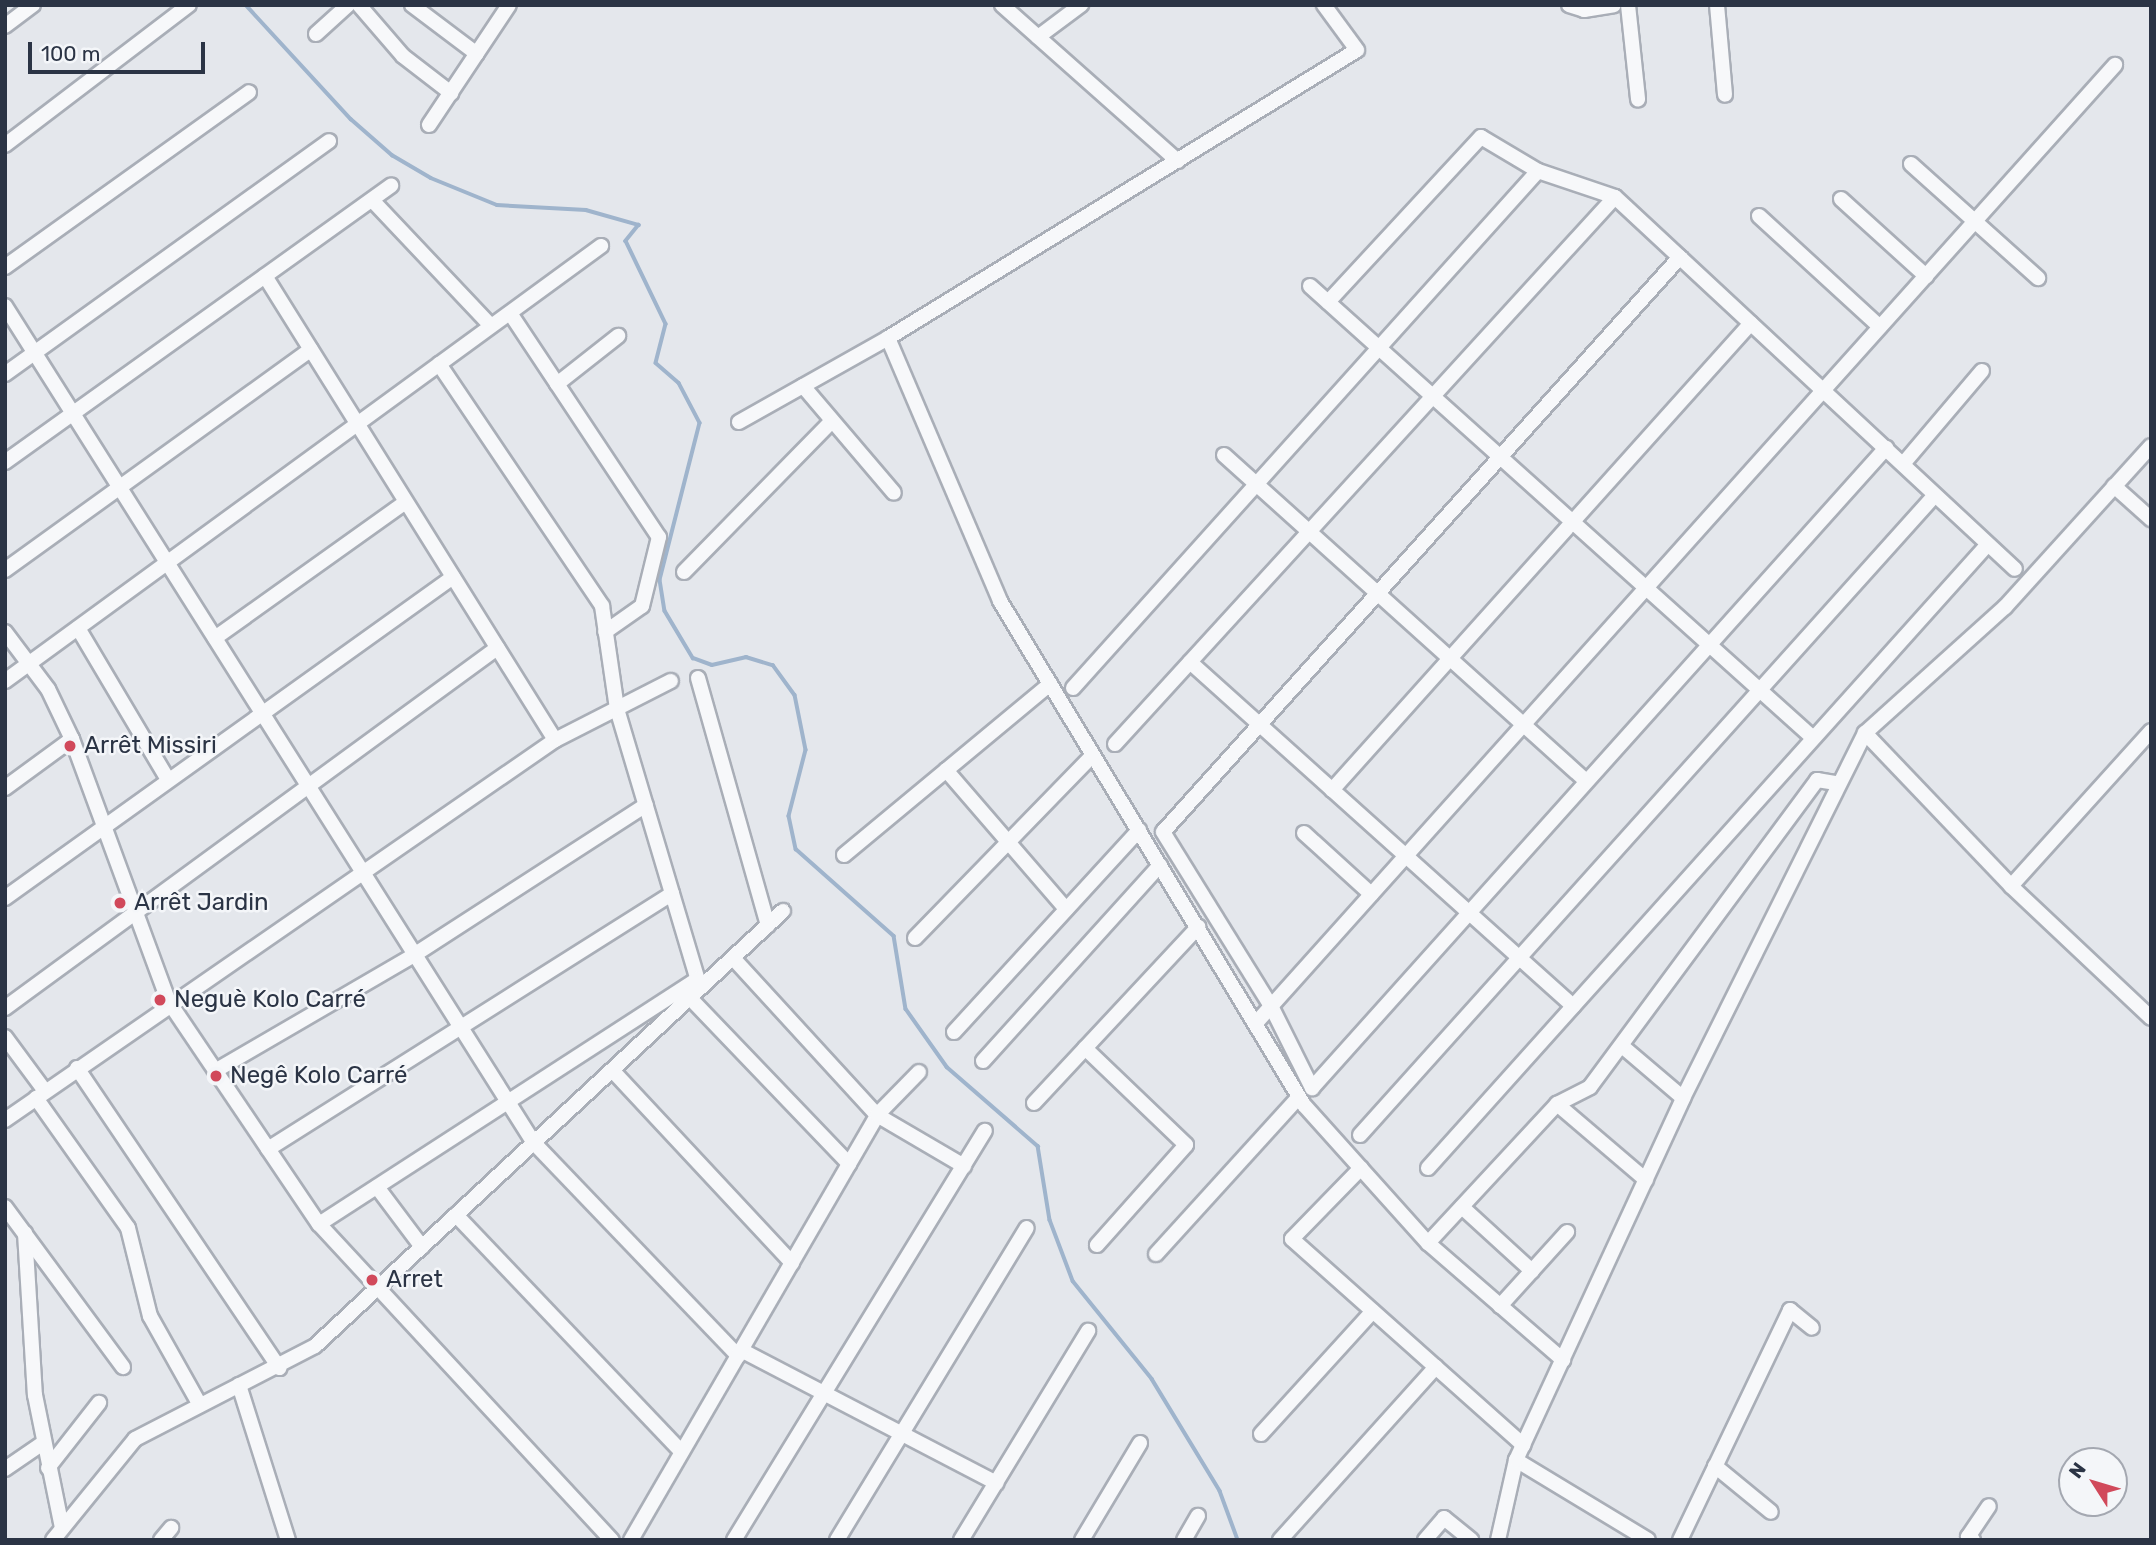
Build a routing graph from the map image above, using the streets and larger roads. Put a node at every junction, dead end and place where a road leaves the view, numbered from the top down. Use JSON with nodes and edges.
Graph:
{"nodes":[{"id":1,"x":33,"y":5,"type":"edge"},
{"id":2,"x":189,"y":5,"type":"edge"},
{"id":3,"x":348,"y":5,"type":"edge"},
{"id":4,"x":359,"y":5,"type":"edge"},
{"id":5,"x":412,"y":5,"type":"edge"},
{"id":6,"x":509,"y":5,"type":"edge"},
{"id":7,"x":1002,"y":5,"type":"edge"},
{"id":8,"x":1081,"y":5,"type":"edge"},
{"id":9,"x":1324,"y":5,"type":"edge"},
{"id":10,"x":1569,"y":5,"type":"edge"},
{"id":11,"x":1614,"y":5,"type":"edge"},
{"id":12,"x":1628,"y":5,"type":"edge"},
{"id":13,"x":1717,"y":5,"type":"edge"},
{"id":14,"x":7,"y":21,"type":"edge"},
{"id":15,"x":316,"y":34,"type":"dead end"},
{"id":16,"x":1038,"y":37,"type":"junction"},
{"id":17,"x":477,"y":54,"type":"junction"},
{"id":18,"x":2115,"y":65,"type":"dead end"},
{"id":19,"x":249,"y":92,"type":"dead end"},
{"id":20,"x":451,"y":93,"type":"junction"},
{"id":21,"x":1725,"y":95,"type":"dead end"},
{"id":22,"x":1638,"y":99,"type":"dead end"},
{"id":23,"x":429,"y":125,"type":"dead end"},
{"id":24,"x":329,"y":141,"type":"dead end"},
{"id":25,"x":5,"y":145,"type":"edge"},
{"id":26,"x":1178,"y":161,"type":"junction"},
{"id":27,"x":1911,"y":164,"type":"dead end"},
{"id":28,"x":1538,"y":171,"type":"junction"},
{"id":29,"x":391,"y":186,"type":"dead end"},
{"id":30,"x":1615,"y":197,"type":"junction"},
{"id":31,"x":1841,"y":199,"type":"dead end"},
{"id":32,"x":372,"y":200,"type":"junction"},
{"id":33,"x":1759,"y":216,"type":"dead end"},
{"id":34,"x":1975,"y":221,"type":"junction"},
{"id":35,"x":601,"y":246,"type":"dead end"},
{"id":36,"x":1680,"y":257,"type":"junction"},
{"id":37,"x":5,"y":267,"type":"edge"},
{"id":38,"x":265,"y":276,"type":"junction"},
{"id":39,"x":1926,"y":276,"type":"junction"},
{"id":40,"x":2038,"y":278,"type":"dead end"},
{"id":41,"x":1310,"y":286,"type":"dead end"},
{"id":42,"x":1328,"y":302,"type":"junction"},
{"id":43,"x":5,"y":306,"type":"edge"},
{"id":44,"x":510,"y":313,"type":"junction"},
{"id":45,"x":1751,"y":323,"type":"junction"},
{"id":46,"x":491,"y":326,"type":"junction"},
{"id":47,"x":1880,"y":327,"type":"junction"},
{"id":48,"x":618,"y":336,"type":"dead end"},
{"id":49,"x":888,"y":338,"type":"junction"},
{"id":50,"x":1379,"y":348,"type":"junction"},
{"id":51,"x":311,"y":349,"type":"junction"},
{"id":52,"x":35,"y":353,"type":"junction"},
{"id":53,"x":439,"y":364,"type":"junction"},
{"id":54,"x":1982,"y":371,"type":"dead end"},
{"id":55,"x":5,"y":374,"type":"edge"},
{"id":56,"x":557,"y":384,"type":"junction"},
{"id":57,"x":803,"y":386,"type":"junction"},
{"id":58,"x":1823,"y":390,"type":"junction"},
{"id":59,"x":1433,"y":396,"type":"junction"},
{"id":60,"x":73,"y":414,"type":"junction"},
{"id":61,"x":832,"y":421,"type":"junction"},
{"id":62,"x":739,"y":422,"type":"dead end"},
{"id":63,"x":358,"y":424,"type":"junction"},
{"id":64,"x":2151,"y":446,"type":"edge"},
{"id":65,"x":1886,"y":448,"type":"junction"},
{"id":66,"x":1224,"y":456,"type":"dead end"},
{"id":67,"x":1500,"y":457,"type":"junction"},
{"id":68,"x":5,"y":462,"type":"edge"},
{"id":69,"x":1903,"y":464,"type":"junction"},
{"id":70,"x":1256,"y":484,"type":"junction"},
{"id":71,"x":2114,"y":486,"type":"junction"},
{"id":72,"x":120,"y":488,"type":"junction"},
{"id":73,"x":894,"y":493,"type":"dead end"},
{"id":74,"x":1935,"y":495,"type":"junction"},
{"id":75,"x":406,"y":502,"type":"junction"},
{"id":76,"x":2151,"y":519,"type":"edge"},
{"id":77,"x":1572,"y":522,"type":"junction"},
{"id":78,"x":1309,"y":532,"type":"junction"},
{"id":79,"x":1988,"y":544,"type":"junction"},
{"id":80,"x":167,"y":563,"type":"junction"},
{"id":81,"x":2015,"y":569,"type":"dead end"},
{"id":82,"x":5,"y":570,"type":"edge"},
{"id":83,"x":684,"y":572,"type":"dead end"},
{"id":84,"x":453,"y":577,"type":"junction"},
{"id":85,"x":1646,"y":588,"type":"junction"},
{"id":86,"x":1377,"y":593,"type":"junction"},
{"id":87,"x":78,"y":628,"type":"junction"},
{"id":88,"x":5,"y":632,"type":"edge"},
{"id":89,"x":605,"y":632,"type":"junction"},
{"id":90,"x":215,"y":638,"type":"junction"},
{"id":91,"x":1709,"y":645,"type":"junction"},
{"id":92,"x":497,"y":648,"type":"junction"},
{"id":93,"x":1450,"y":658,"type":"junction"},
{"id":94,"x":1190,"y":662,"type":"junction"},
{"id":95,"x":29,"y":664,"type":"junction"},
{"id":96,"x":698,"y":678,"type":"dead end"},
{"id":97,"x":5,"y":681,"type":"edge"},
{"id":98,"x":671,"y":681,"type":"dead end"},
{"id":99,"x":1051,"y":684,"type":"junction"},
{"id":100,"x":1073,"y":688,"type":"dead end"},
{"id":101,"x":1759,"y":690,"type":"junction"},
{"id":102,"x":617,"y":709,"type":"junction"},
{"id":103,"x":261,"y":713,"type":"junction"},
{"id":104,"x":1259,"y":725,"type":"junction"},
{"id":105,"x":1523,"y":725,"type":"junction"},
{"id":106,"x":2151,"y":731,"type":"edge"},
{"id":107,"x":1865,"y":733,"type":"junction"},
{"id":108,"x":72,"y":738,"type":"junction"},
{"id":109,"x":1813,"y":738,"type":"junction"},
{"id":110,"x":555,"y":740,"type":"junction"},
{"id":111,"x":1115,"y":744,"type":"dead end"},
{"id":112,"x":1093,"y":755,"type":"junction"},
{"id":113,"x":946,"y":770,"type":"junction"},
{"id":114,"x":167,"y":778,"type":"junction"},
{"id":115,"x":1587,"y":781,"type":"junction"},
{"id":116,"x":1836,"y":783,"type":"junction"},
{"id":117,"x":307,"y":785,"type":"junction"},
{"id":118,"x":5,"y":788,"type":"edge"},
{"id":119,"x":1332,"y":790,"type":"junction"},
{"id":120,"x":646,"y":805,"type":"junction"},
{"id":121,"x":104,"y":825,"type":"junction"},
{"id":122,"x":1139,"y":830,"type":"junction"},
{"id":123,"x":1304,"y":833,"type":"dead end"},
{"id":124,"x":1008,"y":842,"type":"junction"},
{"id":125,"x":844,"y":855,"type":"dead end"},
{"id":126,"x":1405,"y":856,"type":"junction"},
{"id":127,"x":1160,"y":865,"type":"junction"},
{"id":128,"x":361,"y":871,"type":"junction"},
{"id":129,"x":2011,"y":886,"type":"junction"},
{"id":130,"x":672,"y":894,"type":"junction"},
{"id":131,"x":1371,"y":894,"type":"junction"},
{"id":132,"x":5,"y":898,"type":"edge"},
{"id":133,"x":1066,"y":909,"type":"junction"},
{"id":134,"x":783,"y":911,"type":"dead end"},
{"id":135,"x":135,"y":912,"type":"junction"},
{"id":136,"x":1469,"y":913,"type":"junction"},
{"id":137,"x":768,"y":925,"type":"junction"},
{"id":138,"x":1198,"y":927,"type":"junction"},
{"id":139,"x":915,"y":938,"type":"dead end"},
{"id":140,"x":414,"y":955,"type":"junction"},
{"id":141,"x":733,"y":958,"type":"junction"},
{"id":142,"x":1519,"y":958,"type":"junction"},
{"id":143,"x":696,"y":988,"type":"junction"},
{"id":144,"x":169,"y":1002,"type":"junction"},
{"id":145,"x":1271,"y":1006,"type":"junction"},
{"id":146,"x":1573,"y":1006,"type":"junction"},
{"id":147,"x":5,"y":1008,"type":"edge"},
{"id":148,"x":2151,"y":1018,"type":"edge"},
{"id":149,"x":1256,"y":1023,"type":"junction"},
{"id":150,"x":458,"y":1025,"type":"junction"},
{"id":151,"x":954,"y":1032,"type":"dead end"},
{"id":152,"x":5,"y":1037,"type":"edge"},
{"id":153,"x":1622,"y":1046,"type":"junction"},
{"id":154,"x":1085,"y":1048,"type":"junction"},
{"id":155,"x":982,"y":1061,"type":"dead end"},
{"id":156,"x":76,"y":1068,"type":"junction"},
{"id":157,"x":612,"y":1070,"type":"junction"},
{"id":158,"x":215,"y":1071,"type":"junction"},
{"id":159,"x":919,"y":1072,"type":"dead end"},
{"id":160,"x":41,"y":1094,"type":"junction"},
{"id":161,"x":1299,"y":1097,"type":"junction"},
{"id":162,"x":1683,"y":1098,"type":"junction"},
{"id":163,"x":508,"y":1102,"type":"junction"},
{"id":164,"x":1034,"y":1103,"type":"dead end"},
{"id":165,"x":1558,"y":1104,"type":"junction"},
{"id":166,"x":877,"y":1115,"type":"junction"},
{"id":167,"x":5,"y":1119,"type":"edge"},
{"id":168,"x":985,"y":1131,"type":"dead end"},
{"id":169,"x":1360,"y":1135,"type":"dead end"},
{"id":170,"x":534,"y":1143,"type":"junction"},
{"id":171,"x":268,"y":1149,"type":"junction"},
{"id":172,"x":849,"y":1164,"type":"junction"},
{"id":173,"x":964,"y":1166,"type":"junction"},
{"id":174,"x":1360,"y":1168,"type":"junction"},
{"id":175,"x":1428,"y":1168,"type":"dead end"},
{"id":176,"x":1646,"y":1180,"type":"junction"},
{"id":177,"x":377,"y":1187,"type":"junction"},
{"id":178,"x":5,"y":1207,"type":"edge"},
{"id":179,"x":1462,"y":1207,"type":"junction"},
{"id":180,"x":456,"y":1215,"type":"junction"},
{"id":181,"x":319,"y":1224,"type":"junction"},
{"id":182,"x":1027,"y":1228,"type":"dead end"},
{"id":183,"x":1567,"y":1232,"type":"dead end"},
{"id":184,"x":24,"y":1233,"type":"junction"},
{"id":185,"x":1428,"y":1243,"type":"junction"},
{"id":186,"x":1097,"y":1245,"type":"dead end"},
{"id":187,"x":422,"y":1247,"type":"junction"},
{"id":188,"x":1156,"y":1254,"type":"dead end"},
{"id":189,"x":792,"y":1263,"type":"junction"},
{"id":190,"x":1532,"y":1271,"type":"junction"},
{"id":191,"x":377,"y":1289,"type":"junction"},
{"id":192,"x":1500,"y":1306,"type":"junction"},
{"id":193,"x":1373,"y":1311,"type":"junction"},
{"id":194,"x":1812,"y":1328,"type":"dead end"},
{"id":195,"x":1088,"y":1331,"type":"dead end"},
{"id":196,"x":740,"y":1353,"type":"junction"},
{"id":197,"x":1563,"y":1360,"type":"junction"},
{"id":198,"x":123,"y":1367,"type":"dead end"},
{"id":199,"x":1436,"y":1367,"type":"junction"},
{"id":200,"x":279,"y":1368,"type":"junction"},
{"id":201,"x":239,"y":1385,"type":"junction"},
{"id":202,"x":824,"y":1394,"type":"junction"},
{"id":203,"x":99,"y":1403,"type":"dead end"},
{"id":204,"x":200,"y":1405,"type":"junction"},
{"id":205,"x":901,"y":1434,"type":"junction"},
{"id":206,"x":1261,"y":1434,"type":"dead end"},
{"id":207,"x":43,"y":1443,"type":"junction"},
{"id":208,"x":1140,"y":1443,"type":"dead end"},
{"id":209,"x":1523,"y":1445,"type":"junction"},
{"id":210,"x":682,"y":1452,"type":"junction"},
{"id":211,"x":1516,"y":1460,"type":"junction"},
{"id":212,"x":1715,"y":1466,"type":"junction"},
{"id":213,"x":48,"y":1468,"type":"junction"},
{"id":214,"x":5,"y":1469,"type":"edge"},
{"id":215,"x":996,"y":1483,"type":"junction"},
{"id":216,"x":1989,"y":1506,"type":"dead end"},
{"id":217,"x":1771,"y":1513,"type":"dead end"},
{"id":218,"x":1198,"y":1516,"type":"dead end"},
{"id":219,"x":57,"y":1534,"type":"edge"},
{"id":220,"x":288,"y":1540,"type":"edge"},
{"id":221,"x":612,"y":1540,"type":"edge"},
{"id":222,"x":631,"y":1540,"type":"edge"},
{"id":223,"x":734,"y":1540,"type":"edge"},
{"id":224,"x":837,"y":1540,"type":"edge"},
{"id":225,"x":961,"y":1540,"type":"edge"},
{"id":226,"x":1082,"y":1540,"type":"edge"},
{"id":227,"x":1184,"y":1540,"type":"edge"},
{"id":228,"x":1280,"y":1540,"type":"edge"},
{"id":229,"x":1425,"y":1540,"type":"edge"},
{"id":230,"x":1471,"y":1540,"type":"edge"},
{"id":231,"x":1498,"y":1540,"type":"edge"},
{"id":232,"x":1648,"y":1540,"type":"edge"},
{"id":233,"x":1680,"y":1540,"type":"edge"},
{"id":234,"x":1973,"y":1540,"type":"edge"}],
"edges":[{"from":1,"to":14,"type":"street"},
{"from":2,"to":25,"type":"street"},
{"from":3,"to":15,"type":"street"},
{"from":4,"to":20,"type":"street"},
{"from":5,"to":17,"type":"street"},
{"from":6,"to":17,"type":"street"},
{"from":7,"to":16,"type":"street"},
{"from":8,"to":16,"type":"street"},
{"from":9,"to":26,"type":"street"},
{"from":10,"to":11,"type":"street"},
{"from":12,"to":22,"type":"street"},
{"from":13,"to":21,"type":"street"},
{"from":16,"to":26,"type":"street"},
{"from":17,"to":20,"type":"street"},
{"from":18,"to":34,"type":"street"},
{"from":19,"to":37,"type":"street"},
{"from":20,"to":23,"type":"street"},
{"from":24,"to":52,"type":"street"},
{"from":26,"to":49,"type":"street"},
{"from":27,"to":34,"type":"street"},
{"from":28,"to":30,"type":"street"},
{"from":28,"to":42,"type":"street"},
{"from":28,"to":50,"type":"street"},
{"from":29,"to":32,"type":"street"},
{"from":30,"to":36,"type":"street"},
{"from":30,"to":59,"type":"street"},
{"from":31,"to":39,"type":"street"},
{"from":32,"to":38,"type":"street"},
{"from":32,"to":46,"type":"street"},
{"from":33,"to":47,"type":"street"},
{"from":34,"to":39,"type":"street"},
{"from":34,"to":40,"type":"street"},
{"from":35,"to":44,"type":"street"},
{"from":36,"to":45,"type":"street"},
{"from":36,"to":67,"type":"street"},
{"from":38,"to":51,"type":"street"},
{"from":38,"to":60,"type":"street"},
{"from":39,"to":47,"type":"street"},
{"from":41,"to":42,"type":"street"},
{"from":42,"to":50,"type":"street"},
{"from":43,"to":52,"type":"street"},
{"from":44,"to":46,"type":"street"},
{"from":44,"to":56,"type":"street"},
{"from":45,"to":58,"type":"street"},
{"from":45,"to":77,"type":"street"},
{"from":46,"to":53,"type":"street"},
{"from":47,"to":58,"type":"street"},
{"from":48,"to":56,"type":"street"},
{"from":49,"to":57,"type":"street"},
{"from":49,"to":99,"type":"street"},
{"from":50,"to":59,"type":"street"},
{"from":50,"to":70,"type":"street"},
{"from":51,"to":63,"type":"street"},
{"from":51,"to":72,"type":"street"},
{"from":52,"to":55,"type":"street"},
{"from":52,"to":60,"type":"street"},
{"from":53,"to":63,"type":"street"},
{"from":53,"to":89,"type":"street"},
{"from":54,"to":69,"type":"street"},
{"from":56,"to":89,"type":"street"},
{"from":57,"to":61,"type":"street"},
{"from":57,"to":62,"type":"street"},
{"from":58,"to":65,"type":"street"},
{"from":58,"to":85,"type":"street"},
{"from":59,"to":67,"type":"street"},
{"from":59,"to":78,"type":"street"},
{"from":60,"to":68,"type":"street"},
{"from":60,"to":72,"type":"street"},
{"from":61,"to":73,"type":"street"},
{"from":61,"to":83,"type":"street"},
{"from":63,"to":75,"type":"street"},
{"from":63,"to":80,"type":"street"},
{"from":64,"to":71,"type":"street"},
{"from":65,"to":69,"type":"street"},
{"from":65,"to":91,"type":"street"},
{"from":66,"to":70,"type":"street"},
{"from":67,"to":77,"type":"street"},
{"from":67,"to":86,"type":"street"},
{"from":69,"to":74,"type":"street"},
{"from":70,"to":78,"type":"street"},
{"from":70,"to":100,"type":"street"},
{"from":71,"to":76,"type":"street"},
{"from":71,"to":107,"type":"street"},
{"from":72,"to":80,"type":"street"},
{"from":72,"to":82,"type":"street"},
{"from":74,"to":79,"type":"street"},
{"from":74,"to":101,"type":"street"},
{"from":75,"to":84,"type":"street"},
{"from":75,"to":90,"type":"street"},
{"from":77,"to":85,"type":"street"},
{"from":77,"to":93,"type":"street"},
{"from":78,"to":86,"type":"street"},
{"from":78,"to":94,"type":"street"},
{"from":79,"to":81,"type":"street"},
{"from":79,"to":109,"type":"street"},
{"from":80,"to":87,"type":"street"},
{"from":80,"to":90,"type":"street"},
{"from":84,"to":92,"type":"street"},
{"from":84,"to":103,"type":"street"},
{"from":85,"to":91,"type":"street"},
{"from":85,"to":105,"type":"street"},
{"from":86,"to":93,"type":"street"},
{"from":86,"to":104,"type":"street"},
{"from":87,"to":95,"type":"street"},
{"from":87,"to":114,"type":"street"},
{"from":88,"to":95,"type":"street"},
{"from":89,"to":102,"type":"street"},
{"from":90,"to":103,"type":"street"},
{"from":91,"to":101,"type":"street"},
{"from":91,"to":115,"type":"street"},
{"from":92,"to":110,"type":"street"},
{"from":92,"to":117,"type":"street"},
{"from":93,"to":105,"type":"street"},
{"from":93,"to":119,"type":"street"},
{"from":94,"to":104,"type":"street"},
{"from":94,"to":111,"type":"street"},
{"from":95,"to":97,"type":"street"},
{"from":95,"to":108,"type":"street"},
{"from":96,"to":137,"type":"street"},
{"from":98,"to":102,"type":"street"},
{"from":99,"to":112,"type":"street"},
{"from":99,"to":113,"type":"street"},
{"from":101,"to":109,"type":"street"},
{"from":101,"to":142,"type":"street"},
{"from":102,"to":110,"type":"street"},
{"from":102,"to":120,"type":"street"},
{"from":103,"to":114,"type":"street"},
{"from":103,"to":117,"type":"street"},
{"from":104,"to":119,"type":"street"},
{"from":104,"to":145,"type":"street"},
{"from":105,"to":115,"type":"street"},
{"from":105,"to":126,"type":"street"},
{"from":106,"to":129,"type":"street"},
{"from":107,"to":116,"type":"street"},
{"from":107,"to":129,"type":"street"},
{"from":108,"to":118,"type":"street"},
{"from":108,"to":121,"type":"street"},
{"from":109,"to":146,"type":"street"},
{"from":110,"to":128,"type":"street"},
{"from":112,"to":122,"type":"street"},
{"from":112,"to":124,"type":"street"},
{"from":113,"to":124,"type":"street"},
{"from":113,"to":125,"type":"street"},
{"from":114,"to":121,"type":"street"},
{"from":115,"to":136,"type":"street"},
{"from":116,"to":153,"type":"street"},
{"from":116,"to":162,"type":"street"},
{"from":117,"to":128,"type":"street"},
{"from":117,"to":135,"type":"street"},
{"from":119,"to":126,"type":"street"},
{"from":120,"to":130,"type":"street"},
{"from":120,"to":140,"type":"street"},
{"from":121,"to":132,"type":"street"},
{"from":121,"to":135,"type":"street"},
{"from":122,"to":127,"type":"street"},
{"from":122,"to":133,"type":"street"},
{"from":123,"to":131,"type":"street"},
{"from":124,"to":133,"type":"street"},
{"from":124,"to":139,"type":"street"},
{"from":126,"to":131,"type":"street"},
{"from":126,"to":136,"type":"street"},
{"from":127,"to":138,"type":"street"},
{"from":127,"to":155,"type":"street"},
{"from":128,"to":140,"type":"street"},
{"from":128,"to":144,"type":"street"},
{"from":129,"to":148,"type":"street"},
{"from":130,"to":143,"type":"street"},
{"from":130,"to":150,"type":"street"},
{"from":131,"to":145,"type":"street"},
{"from":133,"to":151,"type":"street"},
{"from":134,"to":137,"type":"street"},
{"from":135,"to":144,"type":"street"},
{"from":135,"to":147,"type":"street"},
{"from":136,"to":142,"type":"street"},
{"from":136,"to":145,"type":"street"},
{"from":137,"to":141,"type":"street"},
{"from":138,"to":149,"type":"street"},
{"from":138,"to":154,"type":"street"},
{"from":140,"to":150,"type":"street"},
{"from":140,"to":158,"type":"street"},
{"from":141,"to":143,"type":"street"},
{"from":141,"to":166,"type":"street"},
{"from":142,"to":146,"type":"street"},
{"from":142,"to":169,"type":"street"},
{"from":143,"to":157,"type":"street"},
{"from":143,"to":163,"type":"street"},
{"from":143,"to":172,"type":"street"},
{"from":144,"to":156,"type":"street"},
{"from":144,"to":158,"type":"street"},
{"from":145,"to":149,"type":"street"},
{"from":146,"to":175,"type":"street"},
{"from":149,"to":161,"type":"street"},
{"from":150,"to":163,"type":"street"},
{"from":150,"to":171,"type":"street"},
{"from":152,"to":160,"type":"street"},
{"from":153,"to":162,"type":"street"},
{"from":153,"to":165,"type":"street"},
{"from":154,"to":164,"type":"street"},
{"from":154,"to":186,"type":"street"},
{"from":156,"to":160,"type":"street"},
{"from":156,"to":200,"type":"street"},
{"from":157,"to":170,"type":"street"},
{"from":157,"to":189,"type":"street"},
{"from":158,"to":171,"type":"street"},
{"from":159,"to":166,"type":"street"},
{"from":160,"to":167,"type":"street"},
{"from":160,"to":204,"type":"street"},
{"from":161,"to":174,"type":"street"},
{"from":161,"to":188,"type":"street"},
{"from":162,"to":176,"type":"street"},
{"from":163,"to":170,"type":"street"},
{"from":163,"to":177,"type":"street"},
{"from":165,"to":176,"type":"street"},
{"from":165,"to":179,"type":"street"},
{"from":166,"to":172,"type":"street"},
{"from":166,"to":173,"type":"street"},
{"from":168,"to":173,"type":"street"},
{"from":170,"to":180,"type":"street"},
{"from":170,"to":196,"type":"street"},
{"from":171,"to":181,"type":"street"},
{"from":172,"to":189,"type":"street"},
{"from":173,"to":202,"type":"street"},
{"from":174,"to":185,"type":"street"},
{"from":174,"to":193,"type":"street"},
{"from":176,"to":197,"type":"street"},
{"from":177,"to":181,"type":"street"},
{"from":177,"to":187,"type":"street"},
{"from":178,"to":184,"type":"street"},
{"from":179,"to":185,"type":"street"},
{"from":179,"to":190,"type":"street"},
{"from":180,"to":187,"type":"street"},
{"from":180,"to":210,"type":"street"},
{"from":181,"to":191,"type":"street"},
{"from":182,"to":205,"type":"street"},
{"from":183,"to":190,"type":"street"},
{"from":184,"to":198,"type":"street"},
{"from":184,"to":207,"type":"street"},
{"from":185,"to":192,"type":"street"},
{"from":187,"to":191,"type":"street"},
{"from":189,"to":196,"type":"street"},
{"from":190,"to":192,"type":"street"},
{"from":191,"to":200,"type":"street"},
{"from":191,"to":221,"type":"street"},
{"from":192,"to":197,"type":"street"},
{"from":193,"to":199,"type":"street"},
{"from":193,"to":206,"type":"street"},
{"from":194,"to":212,"type":"street"},
{"from":195,"to":215,"type":"street"},
{"from":196,"to":202,"type":"street"},
{"from":196,"to":210,"type":"street"},
{"from":197,"to":209,"type":"street"},
{"from":199,"to":209,"type":"street"},
{"from":199,"to":228,"type":"street"},
{"from":200,"to":201,"type":"street"},
{"from":201,"to":204,"type":"street"},
{"from":201,"to":220,"type":"street"},
{"from":202,"to":205,"type":"street"},
{"from":202,"to":223,"type":"street"},
{"from":203,"to":213,"type":"street"},
{"from":204,"to":219,"type":"street"},
{"from":205,"to":215,"type":"street"},
{"from":205,"to":224,"type":"street"},
{"from":207,"to":213,"type":"street"},
{"from":207,"to":214,"type":"street"},
{"from":208,"to":226,"type":"street"},
{"from":209,"to":211,"type":"street"},
{"from":210,"to":222,"type":"street"},
{"from":211,"to":231,"type":"street"},
{"from":211,"to":232,"type":"street"},
{"from":212,"to":217,"type":"street"},
{"from":212,"to":233,"type":"street"},
{"from":213,"to":219,"type":"street"},
{"from":215,"to":225,"type":"street"},
{"from":216,"to":234,"type":"street"},
{"from":218,"to":227,"type":"street"},
{"from":229,"to":230,"type":"street"}]}
